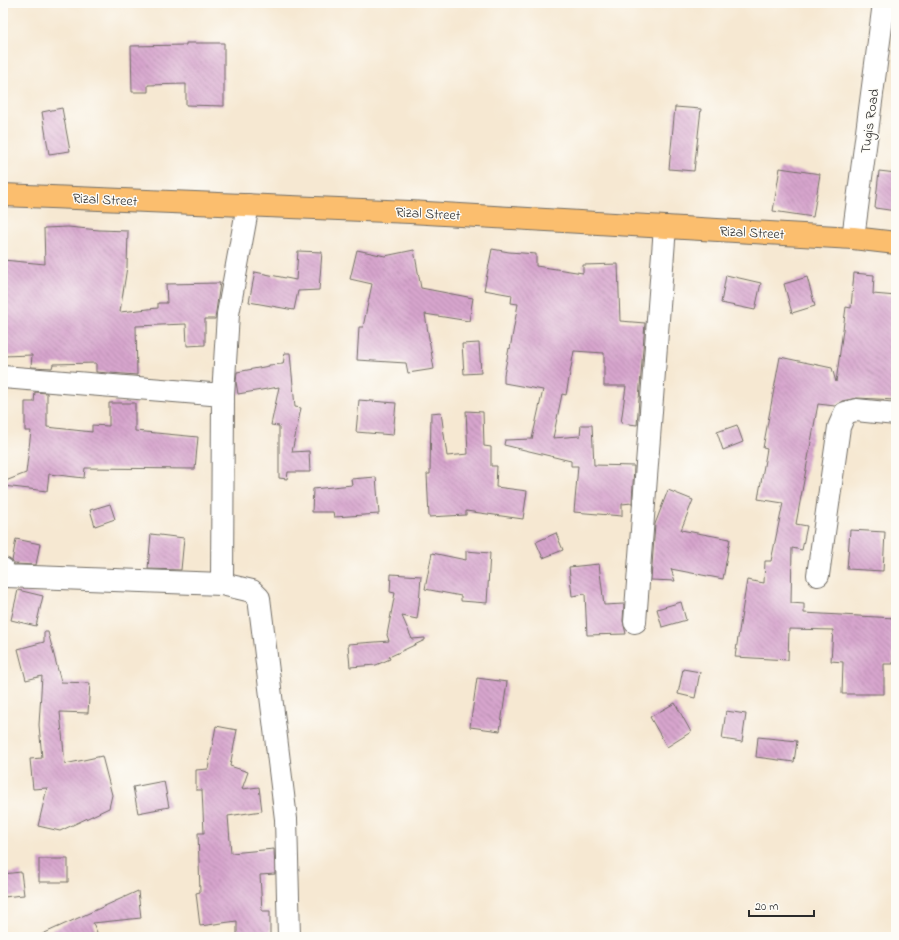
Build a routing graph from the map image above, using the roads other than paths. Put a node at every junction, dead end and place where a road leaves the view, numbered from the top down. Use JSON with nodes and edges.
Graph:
{"nodes":[{"id":1,"x":884,"y":3,"type":"edge"},
{"id":2,"x":3,"y":195,"type":"edge"},
{"id":3,"x":248,"y":205,"type":"junction"},
{"id":4,"x":664,"y":227,"type":"junction"},
{"id":5,"x":853,"y":238,"type":"junction"},
{"id":6,"x":896,"y":243,"type":"edge"},
{"id":7,"x":3,"y":377,"type":"edge"},
{"id":8,"x":223,"y":395,"type":"junction"},
{"id":9,"x":896,"y":414,"type":"edge"},
{"id":10,"x":3,"y":569,"type":"edge"},
{"id":11,"x":818,"y":575,"type":"dead end"},
{"id":12,"x":222,"y":584,"type":"junction"},
{"id":13,"x":635,"y":622,"type":"dead end"},
{"id":14,"x":289,"y":937,"type":"edge"}],
"edges":[{"from":1,"to":5,"type":"street","name":"Tugis Road"},
{"from":2,"to":3,"type":"highway","name":"Rizal Street"},
{"from":3,"to":4,"type":"highway","name":"Rizal Street"},
{"from":3,"to":8,"type":"street"},
{"from":4,"to":5,"type":"highway","name":"Rizal Street"},
{"from":4,"to":13,"type":"street"},
{"from":5,"to":6,"type":"highway","name":"Rizal Street"},
{"from":7,"to":8,"type":"street"},
{"from":8,"to":12,"type":"street"},
{"from":9,"to":11,"type":"street"},
{"from":10,"to":12,"type":"street"},
{"from":12,"to":14,"type":"street"}]}
